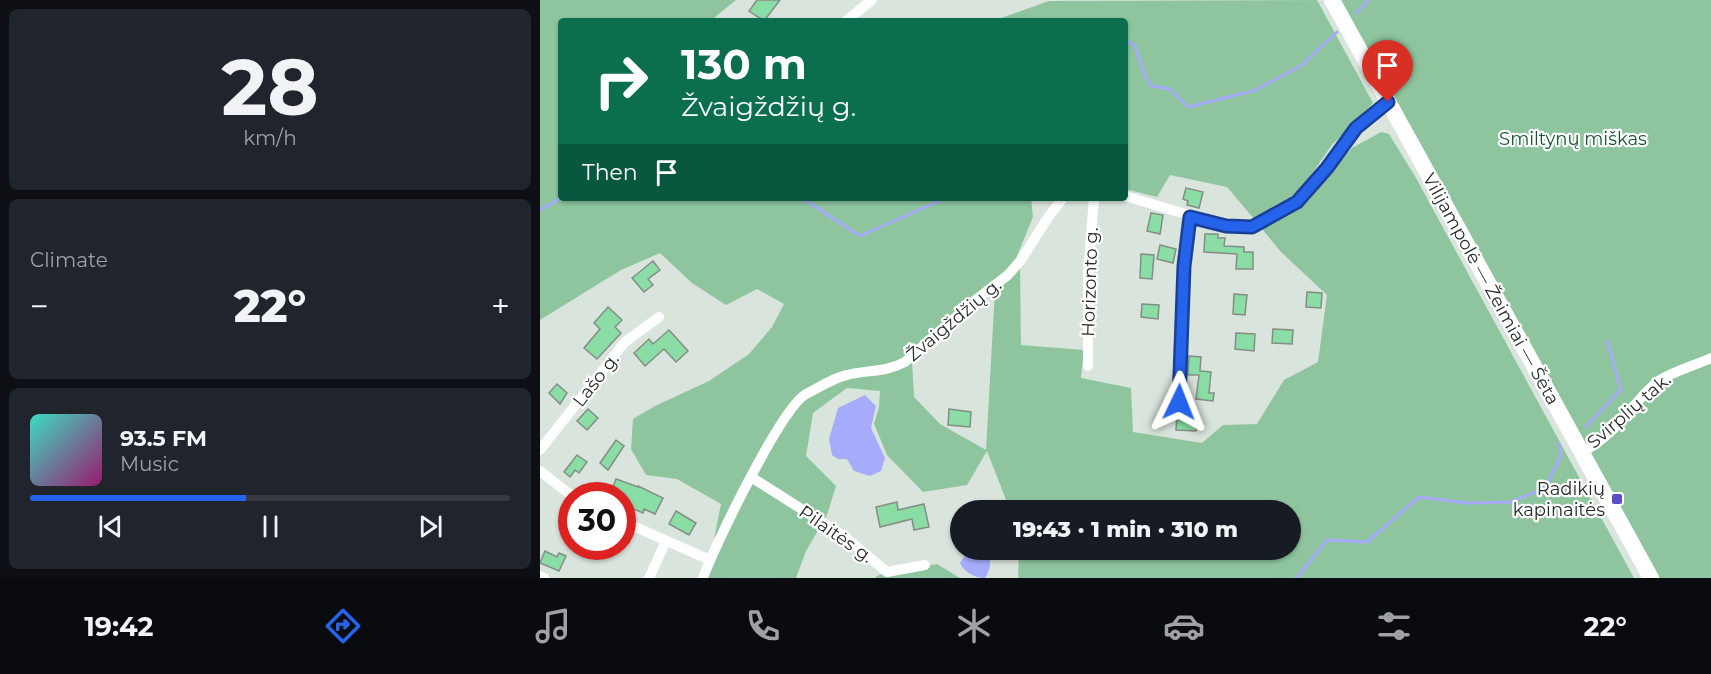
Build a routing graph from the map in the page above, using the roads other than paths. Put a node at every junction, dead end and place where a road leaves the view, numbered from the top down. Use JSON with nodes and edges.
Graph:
{"nodes":[{"id":1,"x":872,"y":0,"type":"edge"},
{"id":2,"x":1332,"y":0,"type":"edge"},
{"id":3,"x":850,"y":18,"type":"edge"},
{"id":4,"x":1388,"y":102,"type":"junction"},
{"id":5,"x":1128,"y":197,"type":"edge"},
{"id":6,"x":1061,"y":201,"type":"edge"},
{"id":7,"x":1094,"y":201,"type":"edge"},
{"id":8,"x":1190,"y":217,"type":"junction"},
{"id":9,"x":659,"y":317,"type":"dead end"},
{"id":10,"x":1711,"y":358,"type":"edge"},
{"id":11,"x":1088,"y":366,"type":"dead end"},
{"id":12,"x":1179,"y":402,"type":"dead end"},
{"id":13,"x":540,"y":450,"type":"edge"},
{"id":14,"x":1581,"y":453,"type":"junction"},
{"id":15,"x":540,"y":471,"type":"edge"},
{"id":16,"x":751,"y":477,"type":"junction"},
{"id":17,"x":558,"y":485,"type":"edge"},
{"id":18,"x":636,"y":527,"type":"edge"},
{"id":19,"x":666,"y":541,"type":"junction"},
{"id":20,"x":710,"y":560,"type":"junction"},
{"id":21,"x":925,"y":565,"type":"dead end"},
{"id":22,"x":650,"y":578,"type":"edge"},
{"id":23,"x":704,"y":578,"type":"edge"},
{"id":24,"x":1651,"y":578,"type":"edge"}],
"edges":[{"from":1,"to":3,"type":"street"},
{"from":2,"to":4,"type":"main road","name":"Vilijampolė — Žeimiai — Šėta"},
{"from":4,"to":8,"type":"street"},
{"from":4,"to":14,"type":"main road","name":"Vilijampolė — Žeimiai — Šėta"},
{"from":5,"to":8,"type":"street"},
{"from":6,"to":16,"type":"street","name":"Žvaigždžių g."},
{"from":7,"to":11,"type":"street","name":"Horizonto g."},
{"from":8,"to":12,"type":"street"},
{"from":9,"to":13,"type":"street","name":"Lašo g."},
{"from":10,"to":14,"type":"street","name":"Svirplių tak."},
{"from":14,"to":24,"type":"main road","name":"Vilijampolė — Žeimiai — Šėta"},
{"from":15,"to":17,"type":"street"},
{"from":16,"to":20,"type":"street","name":"Žvaigždžių g."},
{"from":16,"to":21,"type":"street","name":"Pilaitės g."},
{"from":18,"to":19,"type":"street"},
{"from":19,"to":20,"type":"street"},
{"from":19,"to":22,"type":"street"},
{"from":20,"to":23,"type":"street","name":"Žvaigždžių g."}]}
